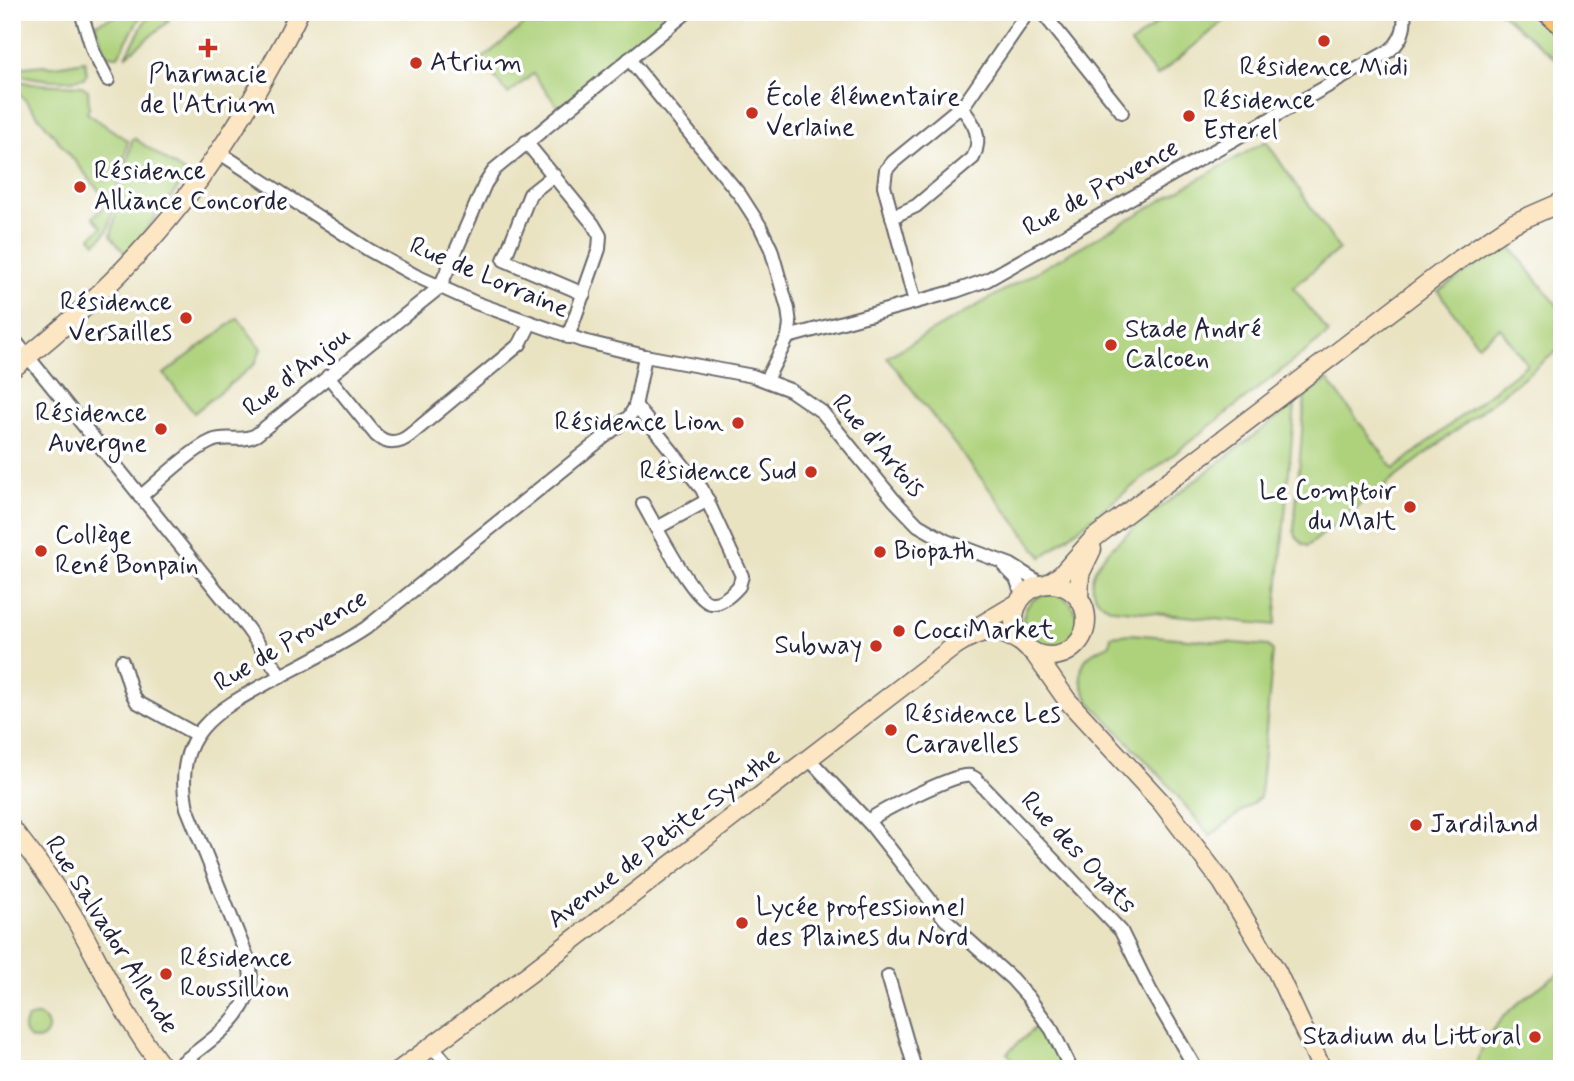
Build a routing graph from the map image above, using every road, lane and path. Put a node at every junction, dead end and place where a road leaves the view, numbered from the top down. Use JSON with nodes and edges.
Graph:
{"nodes":[{"id":1,"x":81,"y":12,"type":"edge"},
{"id":2,"x":299,"y":12,"type":"edge"},
{"id":3,"x":687,"y":12,"type":"edge"},
{"id":4,"x":1028,"y":12,"type":"edge"},
{"id":5,"x":1042,"y":12,"type":"edge"},
{"id":6,"x":1547,"y":12,"type":"edge"},
{"id":7,"x":1404,"y":18,"type":"edge"},
{"id":8,"x":1562,"y":25,"type":"edge"},
{"id":9,"x":629,"y":59,"type":"junction"},
{"id":10,"x":108,"y":80,"type":"dead end"},
{"id":11,"x":961,"y":107,"type":"junction"},
{"id":12,"x":1122,"y":112,"type":"dead end"},
{"id":13,"x":526,"y":142,"type":"junction"},
{"id":14,"x":220,"y":153,"type":"junction"},
{"id":15,"x":554,"y":175,"type":"junction"},
{"id":16,"x":1556,"y":203,"type":"edge"},
{"id":17,"x":892,"y":217,"type":"junction"},
{"id":18,"x":440,"y":288,"type":"junction"},
{"id":19,"x":584,"y":294,"type":"junction"},
{"id":20,"x":915,"y":302,"type":"junction"},
{"id":21,"x":530,"y":324,"type":"junction"},
{"id":22,"x":12,"y":337,"type":"edge"},
{"id":23,"x":568,"y":337,"type":"junction"},
{"id":24,"x":788,"y":337,"type":"junction"},
{"id":25,"x":28,"y":356,"type":"junction"},
{"id":26,"x":645,"y":356,"type":"junction"},
{"id":27,"x":12,"y":369,"type":"edge"},
{"id":28,"x":328,"y":376,"type":"junction"},
{"id":29,"x":766,"y":380,"type":"junction"},
{"id":30,"x":635,"y":405,"type":"junction"},
{"id":31,"x":140,"y":497,"type":"junction"},
{"id":32,"x":708,"y":500,"type":"junction"},
{"id":33,"x":643,"y":504,"type":"dead end"},
{"id":34,"x":1113,"y":526,"type":"junction"},
{"id":35,"x":657,"y":528,"type":"junction"},
{"id":36,"x":992,"y":559,"type":"junction"},
{"id":37,"x":1045,"y":585,"type":"junction"},
{"id":38,"x":1079,"y":599,"type":"junction"},
{"id":39,"x":1020,"y":600,"type":"junction"},
{"id":40,"x":956,"y":645,"type":"junction"},
{"id":41,"x":1028,"y":648,"type":"junction"},
{"id":42,"x":1067,"y":652,"type":"junction"},
{"id":43,"x":122,"y":661,"type":"dead end"},
{"id":44,"x":281,"y":676,"type":"junction"},
{"id":45,"x":1077,"y":711,"type":"junction"},
{"id":46,"x":197,"y":736,"type":"junction"},
{"id":47,"x":809,"y":760,"type":"junction"},
{"id":48,"x":868,"y":821,"type":"junction"},
{"id":49,"x":12,"y":829,"type":"edge"},
{"id":50,"x":12,"y":848,"type":"edge"},
{"id":51,"x":888,"y":976,"type":"dead end"},
{"id":52,"x":432,"y":1046,"type":"junction"},
{"id":53,"x":149,"y":1069,"type":"edge"},
{"id":54,"x":164,"y":1069,"type":"edge"},
{"id":55,"x":174,"y":1069,"type":"edge"},
{"id":56,"x":401,"y":1069,"type":"edge"},
{"id":57,"x":451,"y":1069,"type":"edge"},
{"id":58,"x":915,"y":1069,"type":"edge"},
{"id":59,"x":1071,"y":1069,"type":"edge"},
{"id":60,"x":1196,"y":1069,"type":"edge"},
{"id":61,"x":1322,"y":1069,"type":"edge"}],
"edges":[{"from":1,"to":10,"type":"street"},
{"from":2,"to":14,"type":"street"},
{"from":3,"to":9,"type":"street"},
{"from":4,"to":11,"type":"street"},
{"from":5,"to":12,"type":"street"},
{"from":6,"to":8,"type":"main road"},
{"from":7,"to":20,"type":"street","name":"Rue de Provence"},
{"from":9,"to":13,"type":"street"},
{"from":9,"to":24,"type":"street"},
{"from":11,"to":17,"type":"street"},
{"from":11,"to":17,"type":"street"},
{"from":13,"to":15,"type":"street"},
{"from":13,"to":18,"type":"street"},
{"from":14,"to":18,"type":"street","name":"Rue de Lorraine"},
{"from":14,"to":25,"type":"street"},
{"from":15,"to":19,"type":"street"},
{"from":15,"to":19,"type":"street"},
{"from":16,"to":34,"type":"street"},
{"from":17,"to":20,"type":"street"},
{"from":18,"to":21,"type":"street","name":"Rue de Lorraine"},
{"from":18,"to":28,"type":"street","name":"Rue d'Anjou"},
{"from":19,"to":23,"type":"street"},
{"from":20,"to":24,"type":"street","name":"Rue de Provence"},
{"from":21,"to":23,"type":"street","name":"Rue de Lorraine"},
{"from":21,"to":28,"type":"street"},
{"from":22,"to":25,"type":"street"},
{"from":23,"to":26,"type":"street","name":"Rue de Lorraine"},
{"from":24,"to":29,"type":"street"},
{"from":25,"to":27,"type":"street"},
{"from":25,"to":31,"type":"street"},
{"from":26,"to":29,"type":"street","name":"Rue de Lorraine"},
{"from":26,"to":30,"type":"street"},
{"from":28,"to":31,"type":"street","name":"Rue d'Anjou"},
{"from":29,"to":36,"type":"street","name":"Rue d'Artois"},
{"from":30,"to":32,"type":"street"},
{"from":30,"to":44,"type":"street","name":"Rue de Provence"},
{"from":31,"to":44,"type":"street"},
{"from":32,"to":35,"type":"street"},
{"from":32,"to":35,"type":"street"},
{"from":33,"to":35,"type":"street"},
{"from":34,"to":37,"type":"street"},
{"from":34,"to":38,"type":"street"},
{"from":36,"to":37,"type":"street","name":"Rue d'Artois"},
{"from":36,"to":39,"type":"street","name":"Rue d'Artois"},
{"from":37,"to":38,"type":"street"},
{"from":37,"to":39,"type":"street"},
{"from":38,"to":42,"type":"street"},
{"from":39,"to":40,"type":"street","name":"Avenue de Petite-Synthe"},
{"from":39,"to":41,"type":"street"},
{"from":40,"to":41,"type":"street","name":"Avenue de Petite-Synthe"},
{"from":40,"to":47,"type":"street","name":"Avenue de Petite-Synthe"},
{"from":41,"to":42,"type":"street"},
{"from":41,"to":45,"type":"street"},
{"from":42,"to":45,"type":"street"},
{"from":43,"to":46,"type":"street"},
{"from":44,"to":46,"type":"street","name":"Rue de Provence"},
{"from":45,"to":61,"type":"street"},
{"from":46,"to":55,"type":"street","name":"Rue de Provence"},
{"from":47,"to":48,"type":"street"},
{"from":47,"to":52,"type":"street","name":"Avenue de Petite-Synthe"},
{"from":48,"to":59,"type":"street"},
{"from":48,"to":60,"type":"street","name":"Rue des Oyats"},
{"from":49,"to":54,"type":"street","name":"Rue Salvador Allende"},
{"from":50,"to":53,"type":"street","name":"Rue Salvador Allende"},
{"from":51,"to":58,"type":"street"},
{"from":52,"to":56,"type":"street","name":"Avenue de Petite-Synthe"},
{"from":52,"to":57,"type":"street"}]}
